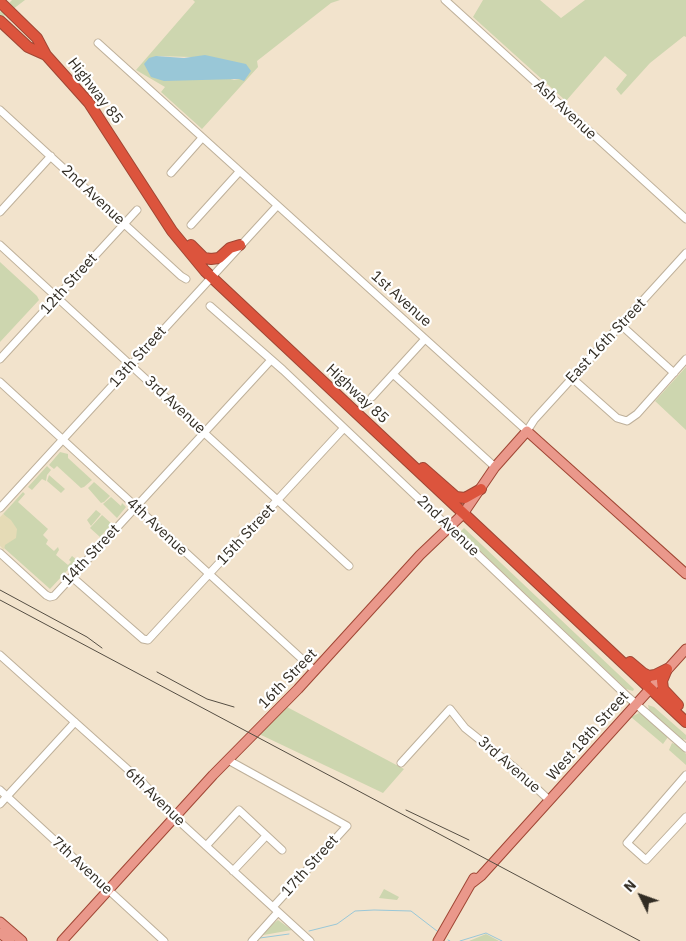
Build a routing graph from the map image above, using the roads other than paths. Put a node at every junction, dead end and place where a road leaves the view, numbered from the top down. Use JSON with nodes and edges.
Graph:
{"nodes":[{"id":1,"x":445,"y":0,"type":"edge"},
{"id":2,"x":0,"y":2,"type":"edge"},
{"id":3,"x":1,"y":23,"type":"edge"},
{"id":4,"x":98,"y":43,"type":"dead end"},
{"id":5,"x":46,"y":54,"type":"junction"},
{"id":6,"x":0,"y":110,"type":"edge"},
{"id":7,"x":202,"y":138,"type":"junction"},
{"id":8,"x":51,"y":156,"type":"junction"},
{"id":9,"x":239,"y":172,"type":"junction"},
{"id":10,"x":171,"y":173,"type":"dead end"},
{"id":11,"x":277,"y":206,"type":"junction"},
{"id":12,"x":137,"y":210,"type":"dead end"},
{"id":13,"x":0,"y":212,"type":"edge"},
{"id":14,"x":164,"y":218,"type":"junction"},
{"id":15,"x":686,"y":219,"type":"edge"},
{"id":16,"x":124,"y":224,"type":"junction"},
{"id":17,"x":191,"y":225,"type":"dead end"},
{"id":18,"x":0,"y":245,"type":"edge"},
{"id":19,"x":240,"y":245,"type":"junction"},
{"id":20,"x":686,"y":253,"type":"edge"},
{"id":21,"x":211,"y":277,"type":"junction"},
{"id":22,"x":186,"y":278,"type":"dead end"},
{"id":23,"x":57,"y":296,"type":"junction"},
{"id":24,"x":210,"y":306,"type":"dead end"},
{"id":25,"x":621,"y":325,"type":"junction"},
{"id":26,"x":425,"y":339,"type":"junction"},
{"id":27,"x":0,"y":359,"type":"edge"},
{"id":28,"x":686,"y":359,"type":"edge"},
{"id":29,"x":271,"y":360,"type":"junction"},
{"id":30,"x":131,"y":365,"type":"junction"},
{"id":31,"x":674,"y":372,"type":"junction"},
{"id":32,"x":393,"y":374,"type":"junction"},
{"id":33,"x":572,"y":378,"type":"junction"},
{"id":34,"x":0,"y":382,"type":"edge"},
{"id":35,"x":372,"y":396,"type":"dead end"},
{"id":36,"x":344,"y":428,"type":"junction"},
{"id":37,"x":527,"y":432,"type":"junction"},
{"id":38,"x":205,"y":433,"type":"junction"},
{"id":39,"x":62,"y":440,"type":"junction"},
{"id":40,"x":403,"y":458,"type":"junction"},
{"id":41,"x":495,"y":467,"type":"junction"},
{"id":42,"x":481,"y":489,"type":"junction"},
{"id":43,"x":278,"y":500,"type":"junction"},
{"id":44,"x":136,"y":507,"type":"junction"},
{"id":45,"x":0,"y":508,"type":"edge"},
{"id":46,"x":463,"y":514,"type":"junction"},
{"id":47,"x":450,"y":527,"type":"junction"},
{"id":48,"x":0,"y":553,"type":"edge"},
{"id":49,"x":349,"y":566,"type":"dead end"},
{"id":50,"x":686,"y":574,"type":"edge"},
{"id":51,"x":210,"y":575,"type":"junction"},
{"id":52,"x":72,"y":577,"type":"junction"},
{"id":53,"x":592,"y":635,"type":"junction"},
{"id":54,"x":686,"y":649,"type":"edge"},
{"id":55,"x":0,"y":654,"type":"edge"},
{"id":56,"x":667,"y":669,"type":"junction"},
{"id":57,"x":315,"y":671,"type":"junction"},
{"id":58,"x":649,"y":689,"type":"junction"},
{"id":59,"x":636,"y":704,"type":"junction"},
{"id":60,"x":686,"y":712,"type":"edge"},
{"id":61,"x":74,"y":722,"type":"junction"},
{"id":62,"x":686,"y":722,"type":"edge"},
{"id":63,"x":686,"y":748,"type":"edge"},
{"id":64,"x":228,"y":760,"type":"junction"},
{"id":65,"x":401,"y":763,"type":"dead end"},
{"id":66,"x":686,"y":775,"type":"edge"},
{"id":67,"x":0,"y":790,"type":"edge"},
{"id":68,"x":7,"y":796,"type":"junction"},
{"id":69,"x":549,"y":800,"type":"junction"},
{"id":70,"x":0,"y":804,"type":"edge"},
{"id":71,"x":176,"y":816,"type":"junction"},
{"id":72,"x":686,"y":817,"type":"edge"},
{"id":73,"x":266,"y":836,"type":"junction"},
{"id":74,"x":206,"y":846,"type":"junction"},
{"id":75,"x":282,"y":850,"type":"dead end"},
{"id":76,"x":233,"y":871,"type":"junction"},
{"id":77,"x":109,"y":890,"type":"junction"},
{"id":78,"x":276,"y":909,"type":"junction"},
{"id":79,"x":0,"y":922,"type":"edge"},
{"id":80,"x":4,"y":936,"type":"edge"},
{"id":81,"x":22,"y":941,"type":"edge"},
{"id":82,"x":62,"y":941,"type":"edge"},
{"id":83,"x":164,"y":941,"type":"edge"},
{"id":84,"x":252,"y":941,"type":"edge"},
{"id":85,"x":310,"y":941,"type":"edge"},
{"id":86,"x":438,"y":941,"type":"edge"}],
"edges":[{"from":1,"to":15,"type":"street","name":"Ash Avenue"},
{"from":2,"to":5,"type":"highway","name":"Highway 85"},
{"from":3,"to":5,"type":"highway","name":"Highway 85"},
{"from":4,"to":7,"type":"street","name":"1st Avenue"},
{"from":5,"to":14,"type":"highway","name":"Highway 85"},
{"from":6,"to":8,"type":"street","name":"2nd Avenue"},
{"from":7,"to":9,"type":"street","name":"1st Avenue"},
{"from":7,"to":10,"type":"street"},
{"from":8,"to":13,"type":"street"},
{"from":8,"to":16,"type":"street","name":"2nd Avenue"},
{"from":9,"to":11,"type":"street","name":"1st Avenue"},
{"from":9,"to":17,"type":"street"},
{"from":11,"to":19,"type":"street","name":"13th Street"},
{"from":11,"to":26,"type":"street","name":"1st Avenue"},
{"from":12,"to":16,"type":"street","name":"12th Street"},
{"from":14,"to":19,"type":"highway"},
{"from":14,"to":21,"type":"highway","name":"Highway 85"},
{"from":16,"to":22,"type":"street","name":"2nd Avenue"},
{"from":16,"to":23,"type":"street","name":"12th Street"},
{"from":18,"to":23,"type":"street","name":"3rd Avenue"},
{"from":19,"to":21,"type":"street","name":"13th Street"},
{"from":20,"to":25,"type":"street","name":"East 16th Street"},
{"from":21,"to":30,"type":"street","name":"13th Street"},
{"from":21,"to":40,"type":"highway","name":"Highway 85"},
{"from":23,"to":27,"type":"street","name":"12th Street"},
{"from":23,"to":30,"type":"street","name":"3rd Avenue"},
{"from":24,"to":29,"type":"street","name":"2nd Avenue"},
{"from":25,"to":31,"type":"street"},
{"from":25,"to":33,"type":"street","name":"East 16th Street"},
{"from":26,"to":32,"type":"street"},
{"from":26,"to":37,"type":"street","name":"1st Avenue"},
{"from":28,"to":31,"type":"street"},
{"from":29,"to":36,"type":"street","name":"2nd Avenue"},
{"from":29,"to":38,"type":"street","name":"14th Street"},
{"from":30,"to":38,"type":"street","name":"3rd Avenue"},
{"from":30,"to":39,"type":"street","name":"13th Street"},
{"from":31,"to":33,"type":"street"},
{"from":32,"to":35,"type":"street"},
{"from":32,"to":41,"type":"street"},
{"from":33,"to":37,"type":"street","name":"East 16th Street"},
{"from":34,"to":39,"type":"street","name":"4th Avenue"},
{"from":36,"to":43,"type":"street","name":"15th Street"},
{"from":36,"to":47,"type":"street","name":"2nd Avenue"},
{"from":37,"to":41,"type":"main road","name":"16th Street"},
{"from":37,"to":50,"type":"main road","name":"1st Avenue"},
{"from":38,"to":43,"type":"street","name":"3rd Avenue"},
{"from":38,"to":44,"type":"street","name":"14th Street"},
{"from":39,"to":44,"type":"street","name":"4th Avenue"},
{"from":39,"to":45,"type":"street","name":"13th Street"},
{"from":40,"to":42,"type":"highway"},
{"from":40,"to":46,"type":"highway","name":"Highway 85"},
{"from":41,"to":42,"type":"main road","name":"16th Street"},
{"from":42,"to":46,"type":"main road","name":"16th Street"},
{"from":43,"to":49,"type":"street","name":"3rd Avenue"},
{"from":43,"to":51,"type":"street","name":"15th Street"},
{"from":44,"to":51,"type":"street","name":"4th Avenue"},
{"from":44,"to":52,"type":"street","name":"14th Street"},
{"from":46,"to":47,"type":"main road","name":"16th Street"},
{"from":46,"to":53,"type":"highway","name":"Highway 85"},
{"from":47,"to":57,"type":"main road","name":"16th Street"},
{"from":47,"to":59,"type":"street","name":"2nd Avenue"},
{"from":48,"to":52,"type":"street","name":"14th Street"},
{"from":51,"to":52,"type":"street","name":"15th Street"},
{"from":51,"to":57,"type":"street","name":"4th Avenue"},
{"from":53,"to":56,"type":"highway"},
{"from":53,"to":58,"type":"highway","name":"Highway 85"},
{"from":54,"to":56,"type":"main road","name":"West 18th Street"},
{"from":55,"to":61,"type":"street","name":"6th Avenue"},
{"from":56,"to":58,"type":"main road","name":"West 18th Street"},
{"from":56,"to":60,"type":"highway"},
{"from":57,"to":64,"type":"main road","name":"16th Street"},
{"from":58,"to":59,"type":"main road","name":"West 18th Street"},
{"from":58,"to":62,"type":"highway","name":"Highway 85"},
{"from":59,"to":63,"type":"street","name":"2nd Avenue"},
{"from":59,"to":69,"type":"main road","name":"West 18th Street"},
{"from":61,"to":68,"type":"street"},
{"from":61,"to":71,"type":"street","name":"6th Avenue"},
{"from":64,"to":71,"type":"main road","name":"16th Street"},
{"from":64,"to":78,"type":"street","name":"17th Street"},
{"from":65,"to":69,"type":"street","name":"3rd Avenue"},
{"from":66,"to":72,"type":"street"},
{"from":67,"to":68,"type":"street","name":"7th Avenue"},
{"from":68,"to":70,"type":"street"},
{"from":68,"to":77,"type":"street","name":"7th Avenue"},
{"from":69,"to":86,"type":"main road","name":"West 18th Street"},
{"from":71,"to":74,"type":"street","name":"6th Avenue"},
{"from":71,"to":77,"type":"main road","name":"16th Street"},
{"from":73,"to":74,"type":"street"},
{"from":73,"to":75,"type":"street"},
{"from":73,"to":76,"type":"street"},
{"from":74,"to":76,"type":"street","name":"6th Avenue"},
{"from":76,"to":78,"type":"street","name":"6th Avenue"},
{"from":77,"to":82,"type":"main road","name":"16th Street"},
{"from":77,"to":83,"type":"street","name":"7th Avenue"},
{"from":78,"to":84,"type":"street","name":"17th Street"},
{"from":78,"to":85,"type":"street","name":"6th Avenue"},
{"from":79,"to":80,"type":"main road"},
{"from":80,"to":81,"type":"main road"}]}
